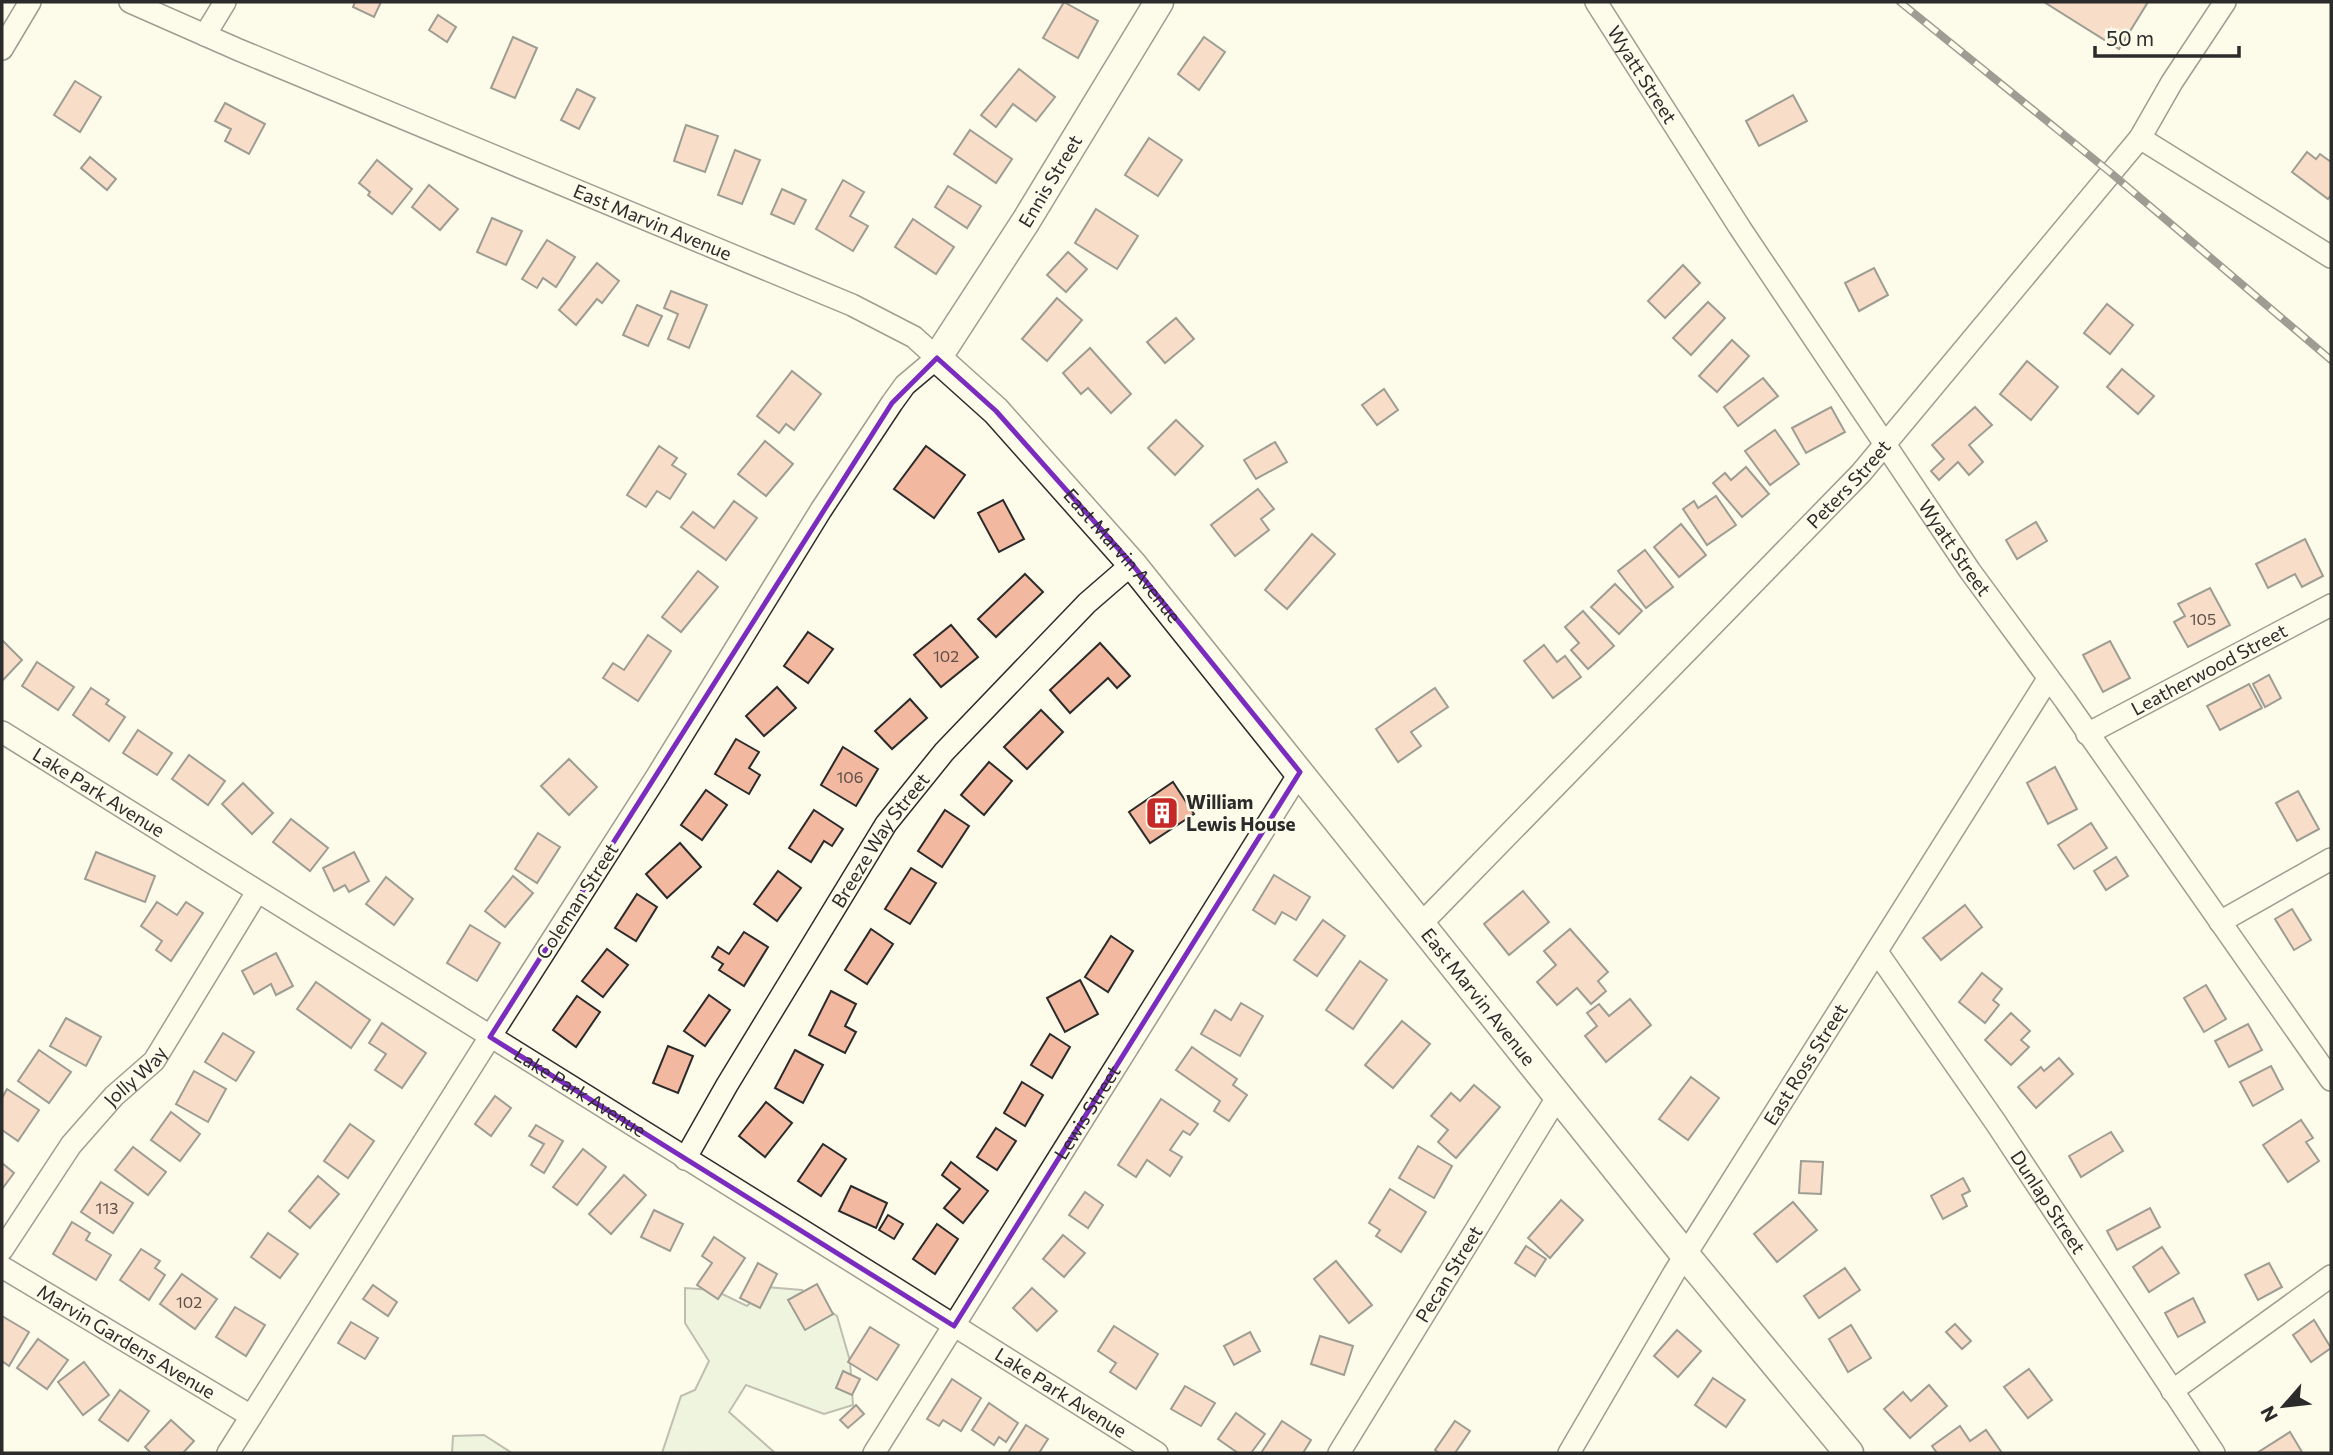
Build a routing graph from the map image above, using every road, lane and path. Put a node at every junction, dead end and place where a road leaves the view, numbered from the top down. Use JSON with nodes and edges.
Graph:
{"nodes":[{"id":1,"x":30,"y":2,"type":"edge"},
{"id":2,"x":130,"y":2,"type":"edge"},
{"id":3,"x":225,"y":2,"type":"edge"},
{"id":4,"x":1159,"y":2,"type":"edge"},
{"id":5,"x":1596,"y":2,"type":"edge"},
{"id":6,"x":2225,"y":2,"type":"edge"},
{"id":7,"x":205,"y":35,"type":"junction"},
{"id":8,"x":2,"y":48,"type":"edge"},
{"id":9,"x":2140,"y":138,"type":"junction"},
{"id":10,"x":2331,"y":257,"type":"edge"},
{"id":11,"x":937,"y":358,"type":"junction"},
{"id":12,"x":1886,"y":444,"type":"junction"},
{"id":13,"x":1132,"y":564,"type":"junction"},
{"id":14,"x":2331,"y":605,"type":"edge"},
{"id":15,"x":2049,"y":679,"type":"junction"},
{"id":16,"x":2,"y":733,"type":"edge"},
{"id":17,"x":2087,"y":734,"type":"junction"},
{"id":18,"x":1300,"y":772,"type":"junction"},
{"id":19,"x":2331,"y":859,"type":"edge"},
{"id":20,"x":257,"y":892,"type":"junction"},
{"id":21,"x":2220,"y":922,"type":"junction"},
{"id":22,"x":1422,"y":923,"type":"junction"},
{"id":23,"x":1877,"y":952,"type":"junction"},
{"id":24,"x":490,"y":1037,"type":"junction"},
{"id":25,"x":2331,"y":1080,"type":"edge"},
{"id":26,"x":1558,"y":1096,"type":"junction"},
{"id":27,"x":685,"y":1159,"type":"junction"},
{"id":28,"x":2,"y":1250,"type":"edge"},
{"id":29,"x":1686,"y":1255,"type":"junction"},
{"id":30,"x":2,"y":1267,"type":"edge"},
{"id":31,"x":2331,"y":1276,"type":"edge"},
{"id":32,"x":954,"y":1326,"type":"junction"},
{"id":33,"x":2172,"y":1391,"type":"junction"},
{"id":34,"x":251,"y":1416,"type":"junction"},
{"id":35,"x":228,"y":1453,"type":"edge"},
{"id":36,"x":874,"y":1453,"type":"edge"},
{"id":37,"x":1157,"y":1453,"type":"edge"},
{"id":38,"x":1339,"y":1453,"type":"edge"},
{"id":39,"x":1569,"y":1453,"type":"edge"},
{"id":40,"x":1849,"y":1453,"type":"edge"},
{"id":41,"x":2214,"y":1453,"type":"edge"}],
"edges":[{"from":1,"to":8,"type":"street"},
{"from":2,"to":7,"type":"street","name":"East Marvin Avenue"},
{"from":3,"to":7,"type":"street"},
{"from":4,"to":11,"type":"main road","name":"Ennis Street"},
{"from":5,"to":12,"type":"street","name":"Wyatt Street"},
{"from":6,"to":9,"type":"street","name":"Peters Street"},
{"from":7,"to":11,"type":"street","name":"East Marvin Avenue"},
{"from":9,"to":10,"type":"street"},
{"from":9,"to":12,"type":"street","name":"Peters Street"},
{"from":11,"to":13,"type":"main road","name":"East Marvin Avenue"},
{"from":11,"to":24,"type":"street","name":"Coleman Street"},
{"from":12,"to":15,"type":"street","name":"Wyatt Street"},
{"from":12,"to":22,"type":"street","name":"Peters Street"},
{"from":13,"to":18,"type":"main road","name":"East Marvin Avenue"},
{"from":13,"to":27,"type":"street","name":"Breeze Way Street"},
{"from":14,"to":17,"type":"street","name":"Leatherwood Street"},
{"from":15,"to":17,"type":"street","name":"Wyatt Street"},
{"from":15,"to":23,"type":"street","name":"East Ross Street"},
{"from":16,"to":20,"type":"street","name":"Lake Park Avenue"},
{"from":17,"to":21,"type":"street","name":"Wyatt Street"},
{"from":18,"to":22,"type":"main road","name":"East Marvin Avenue"},
{"from":18,"to":32,"type":"street","name":"Lewis Street"},
{"from":19,"to":21,"type":"street"},
{"from":20,"to":24,"type":"street","name":"Lake Park Avenue"},
{"from":20,"to":28,"type":"street","name":"Jolly Way"},
{"from":21,"to":25,"type":"street","name":"Wyatt Street"},
{"from":22,"to":26,"type":"main road","name":"East Marvin Avenue"},
{"from":23,"to":29,"type":"street","name":"East Ross Street"},
{"from":23,"to":33,"type":"street","name":"Dunlap Street"},
{"from":24,"to":27,"type":"street","name":"Lake Park Avenue"},
{"from":24,"to":34,"type":"street","name":"Coleman Street"},
{"from":26,"to":29,"type":"main road","name":"East Marvin Avenue"},
{"from":26,"to":38,"type":"street","name":"Pecan Street"},
{"from":27,"to":32,"type":"street","name":"Lake Park Avenue"},
{"from":29,"to":39,"type":"street","name":"East Ross Street"},
{"from":29,"to":40,"type":"main road","name":"East Marvin Avenue"},
{"from":30,"to":34,"type":"street","name":"Marvin Gardens Avenue"},
{"from":31,"to":33,"type":"street"},
{"from":32,"to":36,"type":"street","name":"Lewis Street"},
{"from":32,"to":37,"type":"street","name":"Lake Park Avenue"},
{"from":33,"to":41,"type":"street","name":"Dunlap Street"},
{"from":34,"to":35,"type":"street","name":"Coleman Street"}]}
